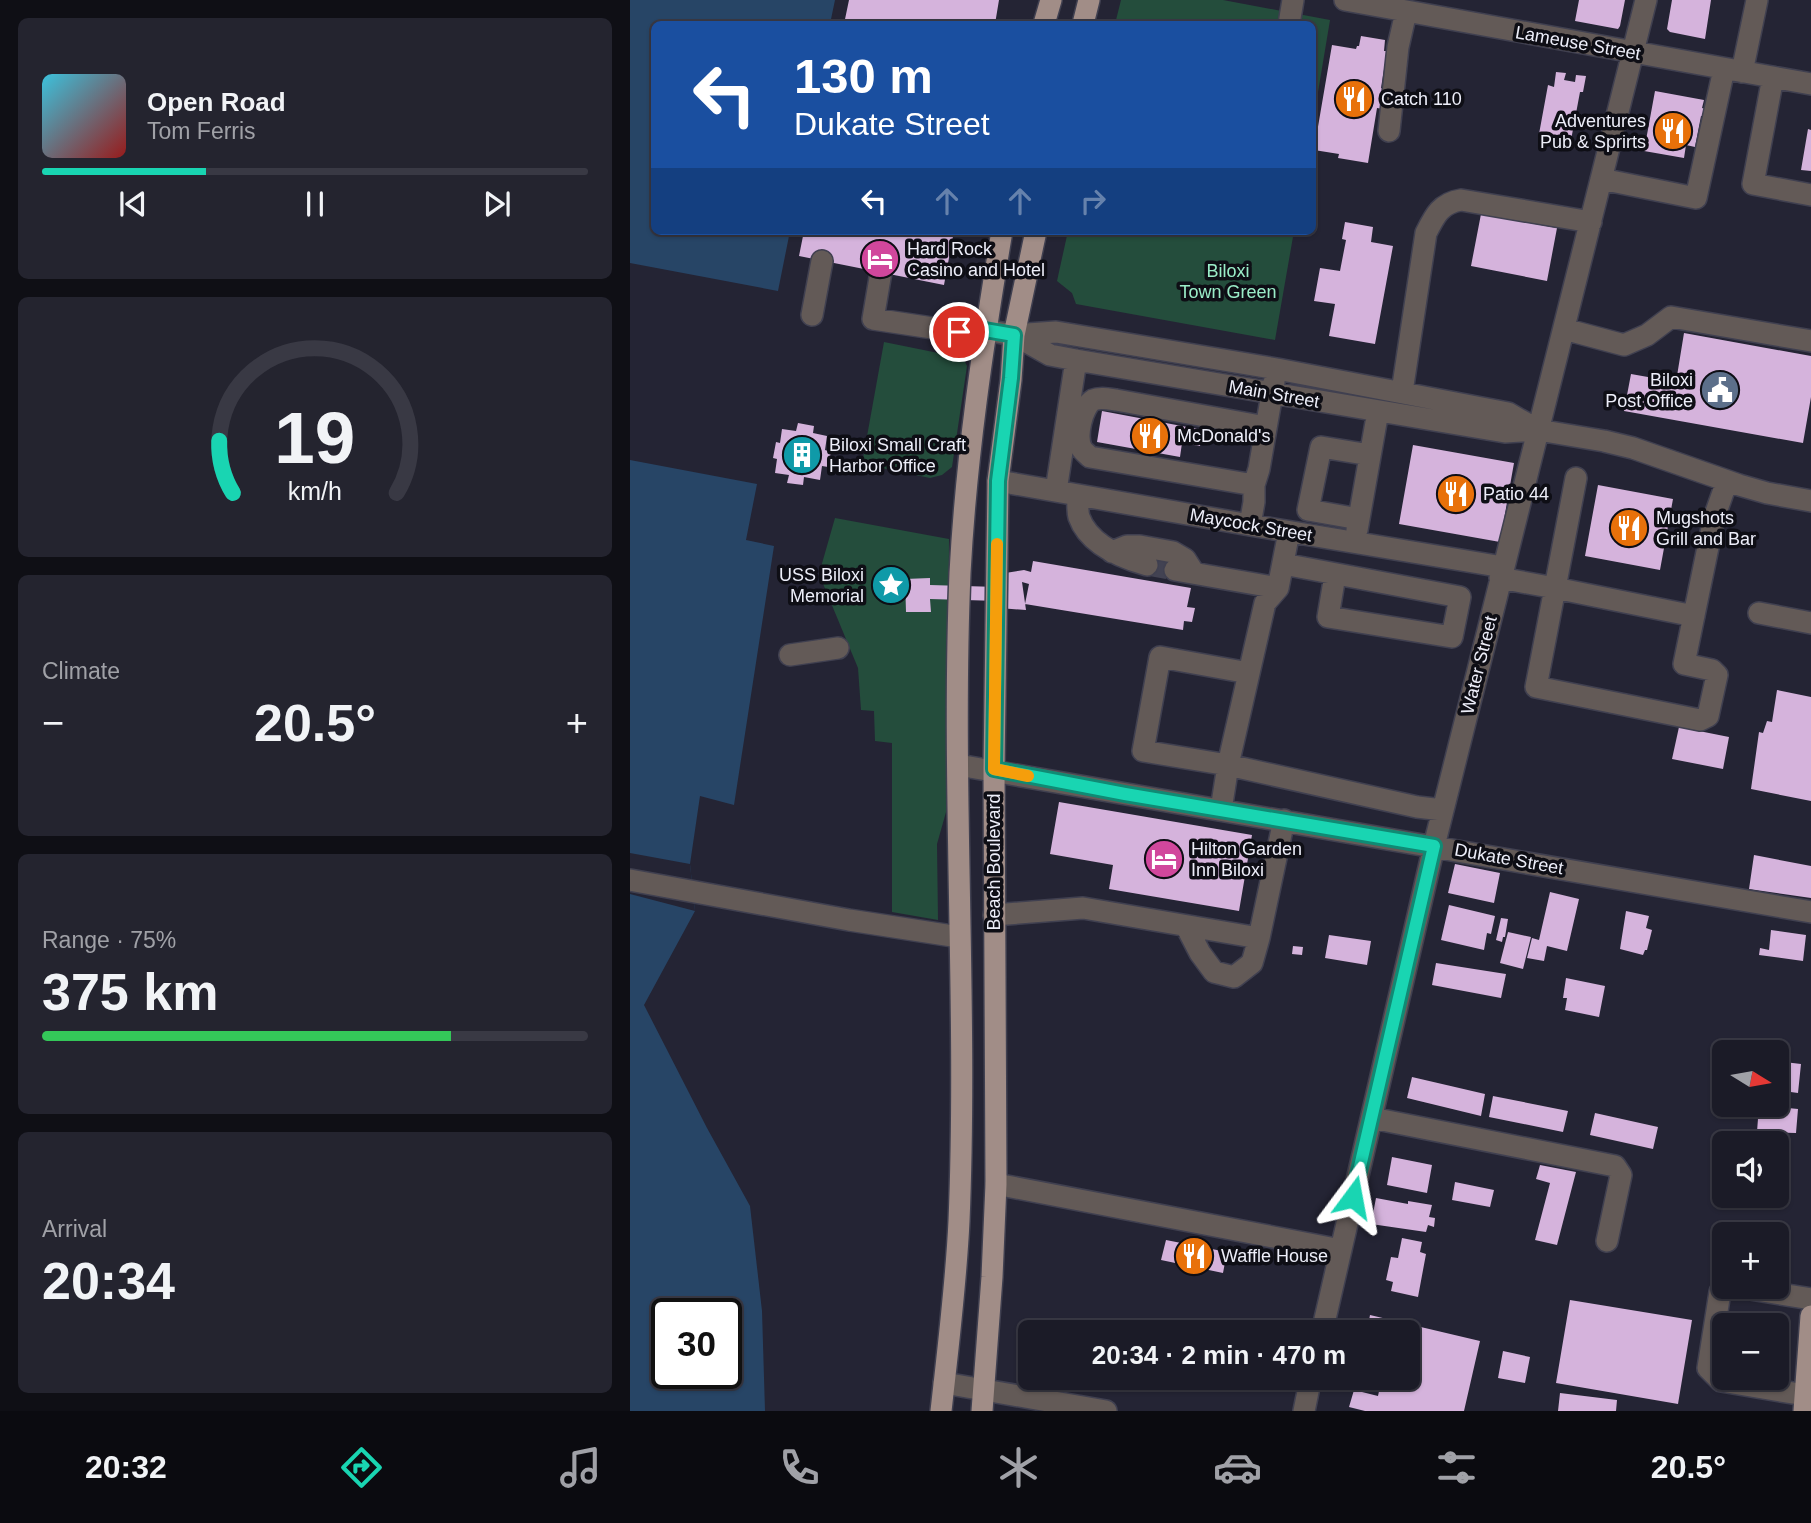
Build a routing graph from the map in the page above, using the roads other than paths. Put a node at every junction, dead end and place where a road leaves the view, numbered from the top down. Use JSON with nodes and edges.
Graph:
{"nodes":[{"id":1,"x":1051,"y":0,"type":"edge"},
{"id":2,"x":1089,"y":0,"type":"edge"},
{"id":3,"x":1293,"y":0,"type":"edge"},
{"id":4,"x":1348,"y":0,"type":"edge"},
{"id":5,"x":1646,"y":0,"type":"edge"},
{"id":6,"x":1757,"y":0,"type":"edge"},
{"id":7,"x":1383,"y":4,"type":"edge"},
{"id":8,"x":1406,"y":12,"type":"junction"},
{"id":9,"x":1045,"y":21,"type":"edge"},
{"id":10,"x":1084,"y":21,"type":"edge"},
{"id":11,"x":1290,"y":21,"type":"edge"},
{"id":12,"x":1633,"y":53,"type":"junction"},
{"id":13,"x":1733,"y":71,"type":"junction"},
{"id":14,"x":1773,"y":77,"type":"junction"},
{"id":15,"x":1811,"y":84,"type":"edge"},
{"id":16,"x":1388,"y":131,"type":"dead end"},
{"id":17,"x":1601,"y":179,"type":"junction"},
{"id":18,"x":1811,"y":195,"type":"edge"},
{"id":19,"x":1591,"y":222,"type":"junction"},
{"id":20,"x":1001,"y":235,"type":"edge"},
{"id":21,"x":1035,"y":235,"type":"edge"},
{"id":22,"x":822,"y":261,"type":"dead end"},
{"id":23,"x":881,"y":272,"type":"dead end"},
{"id":24,"x":811,"y":316,"type":"dead end"},
{"id":25,"x":1563,"y":329,"type":"junction"},
{"id":26,"x":985,"y":330,"type":"junction"},
{"id":27,"x":1014,"y":335,"type":"junction"},
{"id":28,"x":1811,"y":341,"type":"edge"},
{"id":29,"x":1076,"y":360,"type":"junction"},
{"id":30,"x":1277,"y":369,"type":"junction"},
{"id":31,"x":1402,"y":392,"type":"junction"},
{"id":32,"x":1272,"y":394,"type":"junction"},
{"id":33,"x":1378,"y":411,"type":"junction"},
{"id":34,"x":1266,"y":427,"type":"junction"},
{"id":35,"x":1538,"y":430,"type":"junction"},
{"id":36,"x":1073,"y":448,"type":"junction"},
{"id":37,"x":1370,"y":454,"type":"junction"},
{"id":38,"x":1576,"y":478,"type":"dead end"},
{"id":39,"x":998,"y":481,"type":"junction"},
{"id":40,"x":1727,"y":481,"type":"junction"},
{"id":41,"x":1254,"y":485,"type":"junction"},
{"id":42,"x":1056,"y":491,"type":"junction"},
{"id":43,"x":1078,"y":495,"type":"junction"},
{"id":44,"x":1811,"y":500,"type":"edge"},
{"id":45,"x":1359,"y":519,"type":"junction"},
{"id":46,"x":1250,"y":526,"type":"junction"},
{"id":47,"x":1289,"y":532,"type":"junction"},
{"id":48,"x":1354,"y":542,"type":"junction"},
{"id":49,"x":1112,"y":552,"type":"junction"},
{"id":50,"x":1283,"y":564,"type":"junction"},
{"id":51,"x":1147,"y":565,"type":"tunnel mouth"},
{"id":52,"x":1502,"y":572,"type":"junction"},
{"id":53,"x":1335,"y":575,"type":"junction"},
{"id":54,"x":1278,"y":588,"type":"junction"},
{"id":55,"x":1555,"y":588,"type":"junction"},
{"id":56,"x":1759,"y":614,"type":"dead end"},
{"id":57,"x":1694,"y":616,"type":"junction"},
{"id":58,"x":1811,"y":623,"type":"edge"},
{"id":59,"x":1452,"y":637,"type":"junction"},
{"id":60,"x":1484,"y":644,"type":"junction"},
{"id":61,"x":838,"y":648,"type":"dead end"},
{"id":62,"x":790,"y":655,"type":"dead end"},
{"id":63,"x":1249,"y":673,"type":"junction"},
{"id":64,"x":958,"y":765,"type":"junction"},
{"id":65,"x":1228,"y":765,"type":"junction"},
{"id":66,"x":994,"y":769,"type":"junction"},
{"id":67,"x":1221,"y":810,"type":"junction"},
{"id":68,"x":1443,"y":810,"type":"junction"},
{"id":69,"x":1284,"y":820,"type":"junction"},
{"id":70,"x":1434,"y":846,"type":"junction"},
{"id":71,"x":630,"y":880,"type":"edge"},
{"id":72,"x":1811,"y":912,"type":"edge"},
{"id":73,"x":995,"y":915,"type":"junction"},
{"id":74,"x":1186,"y":926,"type":"junction"},
{"id":75,"x":959,"y":937,"type":"junction"},
{"id":76,"x":1259,"y":938,"type":"junction"},
{"id":77,"x":1372,"y":1118,"type":"junction"},
{"id":78,"x":996,"y":1184,"type":"junction"},
{"id":79,"x":1607,"y":1241,"type":"dead end"},
{"id":80,"x":1341,"y":1250,"type":"junction"},
{"id":81,"x":1789,"y":1295,"type":"edge"},
{"id":82,"x":1811,"y":1298,"type":"edge"},
{"id":83,"x":1719,"y":1299,"type":"edge"},
{"id":84,"x":1811,"y":1316,"type":"edge"},
{"id":85,"x":1325,"y":1320,"type":"edge"},
{"id":86,"x":944,"y":1383,"type":"junction"},
{"id":87,"x":984,"y":1388,"type":"junction"},
{"id":88,"x":1308,"y":1390,"type":"edge"},
{"id":89,"x":1805,"y":1403,"type":"edge"},
{"id":90,"x":942,"y":1411,"type":"edge"},
{"id":91,"x":982,"y":1411,"type":"edge"},
{"id":92,"x":1106,"y":1411,"type":"edge"},
{"id":93,"x":1304,"y":1411,"type":"edge"}],
"edges":[{"from":1,"to":9,"type":"main road"},
{"from":2,"to":10,"type":"main road"},
{"from":3,"to":11,"type":"street"},
{"from":4,"to":7,"type":"street","name":"Lameuse Street"},
{"from":5,"to":12,"type":"street","name":"Water Street"},
{"from":6,"to":13,"type":"street"},
{"from":7,"to":8,"type":"street","name":"Lameuse Street"},
{"from":8,"to":12,"type":"street","name":"Lameuse Street"},
{"from":8,"to":16,"type":"street"},
{"from":12,"to":13,"type":"street","name":"Lameuse Street"},
{"from":12,"to":17,"type":"street","name":"Water Street"},
{"from":13,"to":14,"type":"street","name":"Lameuse Street"},
{"from":13,"to":17,"type":"street"},
{"from":14,"to":15,"type":"street","name":"Lameuse Street"},
{"from":14,"to":18,"type":"street"},
{"from":17,"to":19,"type":"street","name":"Water Street"},
{"from":19,"to":25,"type":"street","name":"Water Street"},
{"from":19,"to":31,"type":"street"},
{"from":20,"to":26,"type":"main road","name":"Beach Boulevard"},
{"from":21,"to":27,"type":"main road","name":"Beach Boulevard"},
{"from":22,"to":24,"type":"street"},
{"from":23,"to":26,"type":"street","name":"Main Street"},
{"from":25,"to":28,"type":"street"},
{"from":25,"to":35,"type":"street","name":"Water Street"},
{"from":26,"to":27,"type":"street","name":"Main Street"},
{"from":26,"to":64,"type":"main road","name":"Beach Boulevard"},
{"from":27,"to":29,"type":"street","name":"Main Street"},
{"from":27,"to":30,"type":"street","name":"Main Street"},
{"from":27,"to":39,"type":"main road","name":"Beach Boulevard"},
{"from":29,"to":32,"type":"street","name":"Main Street"},
{"from":29,"to":36,"type":"street"},
{"from":30,"to":31,"type":"street","name":"Main Street"},
{"from":30,"to":32,"type":"street"},
{"from":31,"to":35,"type":"street","name":"Main Street"},
{"from":32,"to":33,"type":"street","name":"Main Street"},
{"from":32,"to":34,"type":"street"},
{"from":33,"to":35,"type":"street","name":"Main Street"},
{"from":33,"to":37,"type":"street"},
{"from":34,"to":36,"type":"street"},
{"from":34,"to":41,"type":"street"},
{"from":35,"to":40,"type":"street","name":"Main Street"},
{"from":35,"to":52,"type":"street","name":"Water Street"},
{"from":36,"to":41,"type":"street"},
{"from":36,"to":42,"type":"street"},
{"from":37,"to":45,"type":"street"},
{"from":37,"to":45,"type":"street"},
{"from":38,"to":55,"type":"street"},
{"from":39,"to":42,"type":"street","name":"Maycock Street"},
{"from":39,"to":66,"type":"main road","name":"Beach Boulevard"},
{"from":40,"to":44,"type":"street","name":"Main Street"},
{"from":40,"to":57,"type":"street"},
{"from":41,"to":46,"type":"street"},
{"from":42,"to":43,"type":"street","name":"Maycock Street"},
{"from":43,"to":46,"type":"street","name":"Maycock Street"},
{"from":43,"to":49,"type":"street"},
{"from":45,"to":48,"type":"street"},
{"from":46,"to":47,"type":"street","name":"Maycock Street"},
{"from":47,"to":48,"type":"street","name":"Maycock Street"},
{"from":47,"to":50,"type":"street"},
{"from":48,"to":52,"type":"street","name":"Maycock Street"},
{"from":49,"to":51,"type":"street"},
{"from":49,"to":54,"type":"street"},
{"from":50,"to":53,"type":"street"},
{"from":50,"to":54,"type":"street"},
{"from":52,"to":55,"type":"street","name":"Maycock Street"},
{"from":52,"to":60,"type":"street","name":"Water Street"},
{"from":53,"to":59,"type":"street"},
{"from":53,"to":59,"type":"street"},
{"from":54,"to":63,"type":"street"},
{"from":55,"to":57,"type":"street","name":"Maycock Street"},
{"from":55,"to":57,"type":"street"},
{"from":56,"to":58,"type":"street"},
{"from":59,"to":60,"type":"street"},
{"from":60,"to":68,"type":"street","name":"Water Street"},
{"from":61,"to":62,"type":"street"},
{"from":63,"to":65,"type":"street"},
{"from":63,"to":65,"type":"street"},
{"from":64,"to":66,"type":"street","name":"Dukate Street"},
{"from":64,"to":75,"type":"main road","name":"Beach Boulevard"},
{"from":65,"to":67,"type":"street"},
{"from":65,"to":68,"type":"street"},
{"from":66,"to":67,"type":"street","name":"Dukate Street"},
{"from":66,"to":73,"type":"main road","name":"Beach Boulevard"},
{"from":67,"to":69,"type":"street","name":"Dukate Street"},
{"from":68,"to":70,"type":"street","name":"Water Street"},
{"from":69,"to":70,"type":"street","name":"Dukate Street"},
{"from":69,"to":76,"type":"street"},
{"from":70,"to":72,"type":"street","name":"Dukate Street"},
{"from":70,"to":77,"type":"street","name":"Water Street"},
{"from":71,"to":75,"type":"street"},
{"from":73,"to":74,"type":"street"},
{"from":73,"to":78,"type":"main road","name":"Beach Boulevard"},
{"from":74,"to":76,"type":"street"},
{"from":74,"to":76,"type":"street"},
{"from":75,"to":86,"type":"main road","name":"Beach Boulevard"},
{"from":77,"to":79,"type":"street"},
{"from":77,"to":80,"type":"street","name":"Water Street"},
{"from":78,"to":80,"type":"street"},
{"from":78,"to":87,"type":"main road","name":"Beach Boulevard"},
{"from":80,"to":85,"type":"street","name":"Water Street"},
{"from":81,"to":82,"type":"street"},
{"from":83,"to":89,"type":"street"},
{"from":84,"to":89,"type":"main road"},
{"from":86,"to":87,"type":"street"},
{"from":86,"to":90,"type":"main road","name":"Beach Boulevard"},
{"from":87,"to":91,"type":"main road","name":"Beach Boulevard"},
{"from":87,"to":92,"type":"street"},
{"from":88,"to":93,"type":"street"}]}
